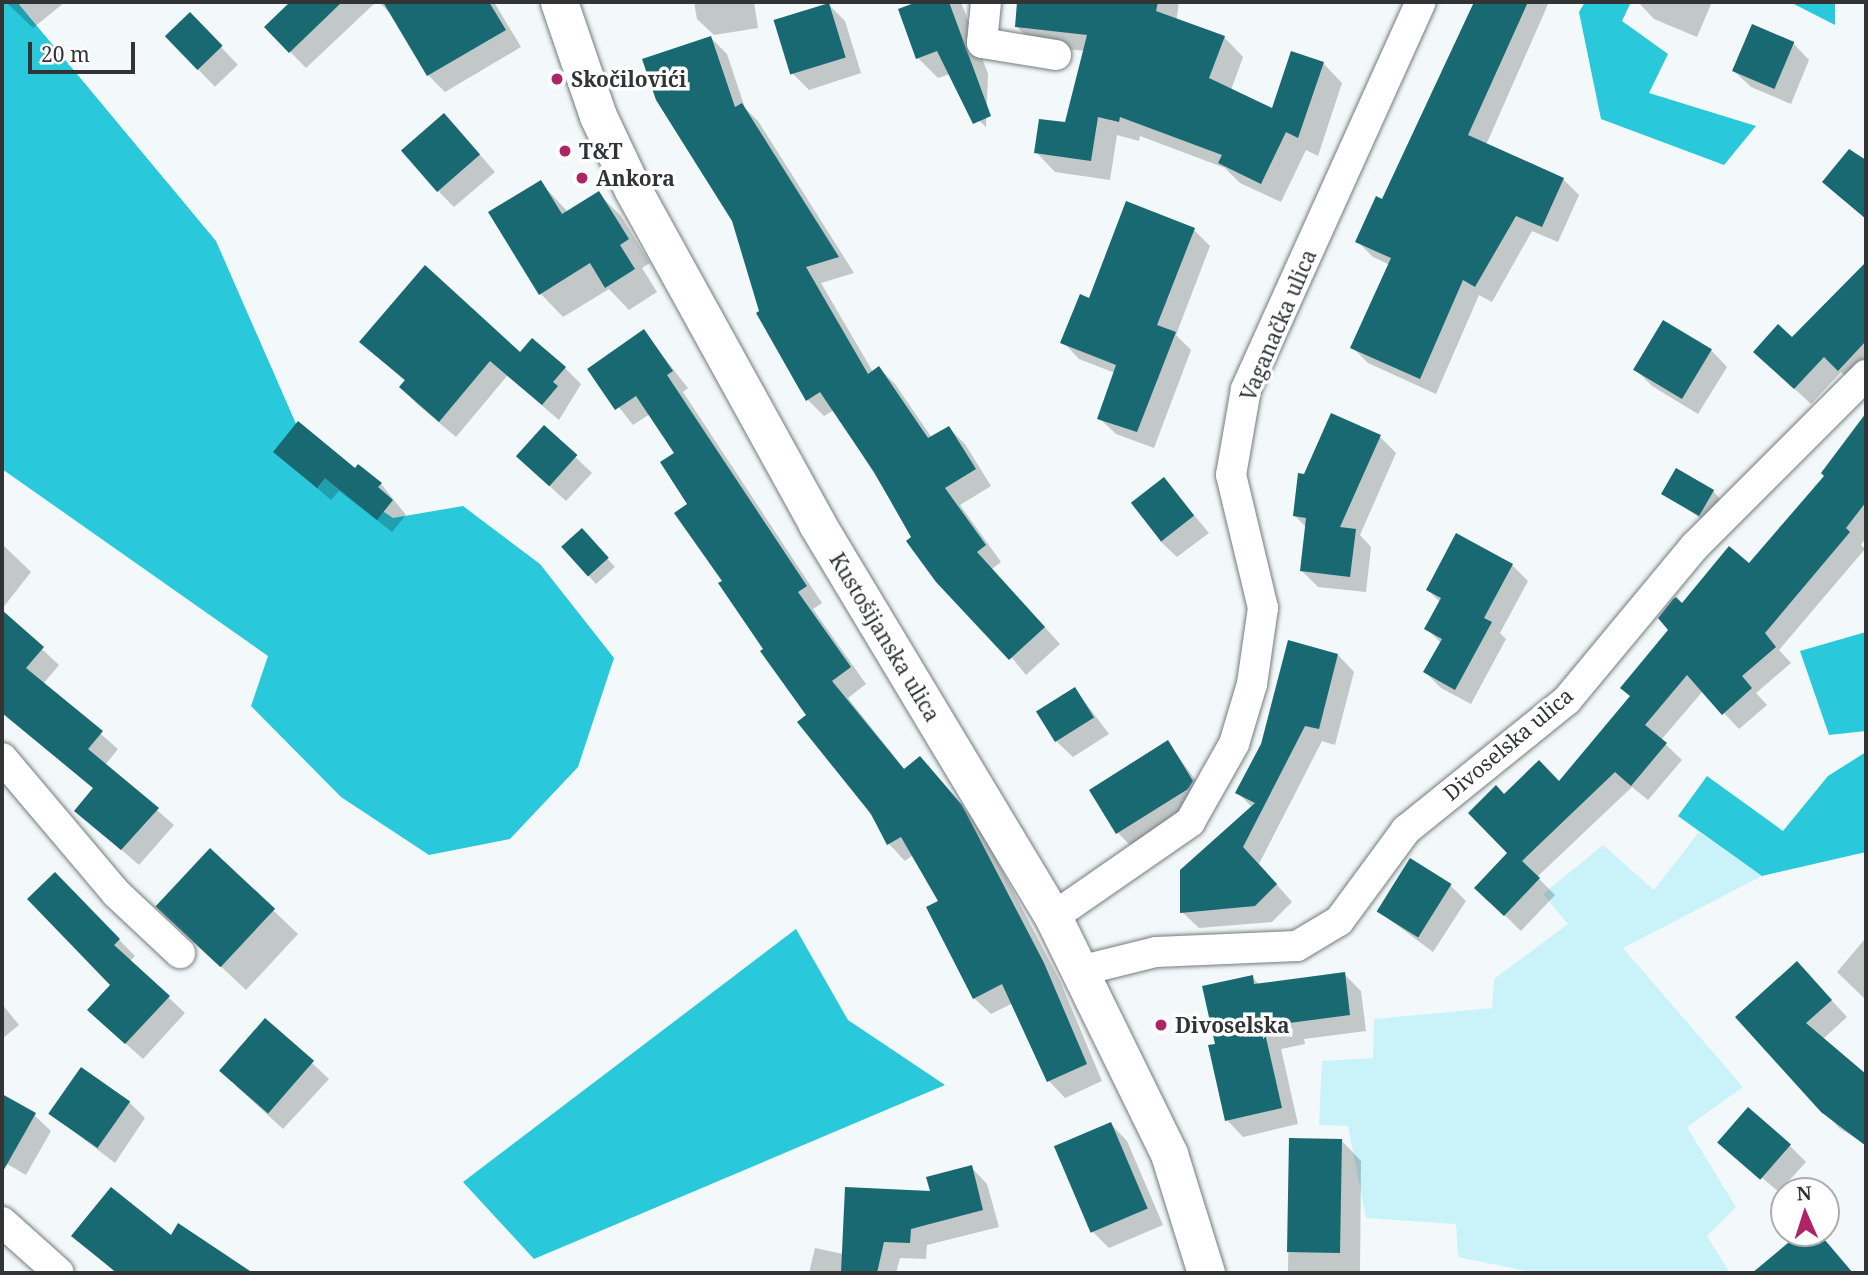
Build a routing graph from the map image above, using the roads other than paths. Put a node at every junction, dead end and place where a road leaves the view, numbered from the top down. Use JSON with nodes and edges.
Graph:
{"nodes":[{"id":1,"x":559,"y":2,"type":"edge"},
{"id":2,"x":986,"y":2,"type":"edge"},
{"id":3,"x":1422,"y":2,"type":"edge"},
{"id":4,"x":1056,"y":55,"type":"dead end"},
{"id":5,"x":1866,"y":375,"type":"edge"},
{"id":6,"x":2,"y":758,"type":"edge"},
{"id":7,"x":1053,"y":918,"type":"junction"},
{"id":8,"x":180,"y":953,"type":"dead end"},
{"id":9,"x":1079,"y":971,"type":"junction"},
{"id":10,"x":2,"y":1222,"type":"edge"},
{"id":11,"x":59,"y":1273,"type":"edge"},
{"id":12,"x":1206,"y":1273,"type":"edge"}],
"edges":[{"from":1,"to":7,"type":"street","name":"Kustošijanska ulica"},
{"from":2,"to":4,"type":"street"},
{"from":3,"to":7,"type":"street","name":"Vaganačka ulica"},
{"from":5,"to":9,"type":"street","name":"Divoselska ulica"},
{"from":6,"to":8,"type":"street"},
{"from":7,"to":9,"type":"street","name":"Kustošijanska ulica"},
{"from":9,"to":12,"type":"street","name":"Kustošijanska ulica"},
{"from":10,"to":11,"type":"street"}]}
